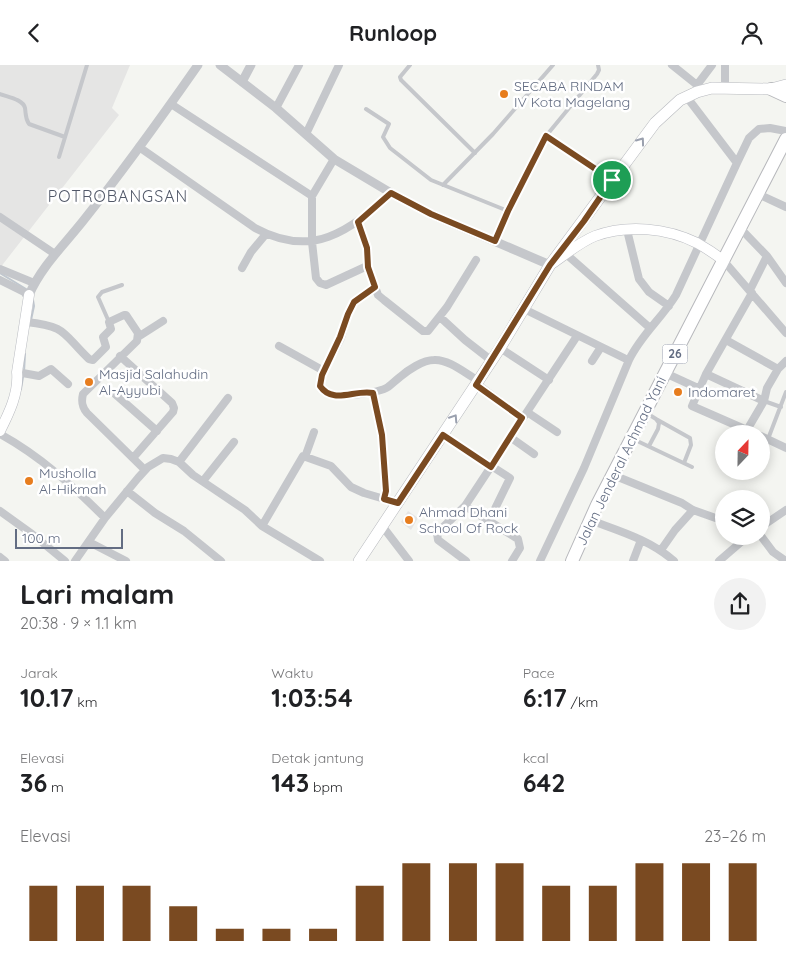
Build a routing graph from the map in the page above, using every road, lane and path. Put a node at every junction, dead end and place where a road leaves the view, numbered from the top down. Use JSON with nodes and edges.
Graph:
{"nodes":[{"id":1,"x":87,"y":65,"type":"edge"},
{"id":2,"x":198,"y":65,"type":"edge"},
{"id":3,"x":220,"y":65,"type":"edge"},
{"id":4,"x":251,"y":65,"type":"edge"},
{"id":5,"x":299,"y":65,"type":"edge"},
{"id":6,"x":339,"y":65,"type":"edge"},
{"id":7,"x":410,"y":65,"type":"edge"},
{"id":8,"x":553,"y":65,"type":"edge"},
{"id":9,"x":598,"y":65,"type":"edge"},
{"id":10,"x":672,"y":65,"type":"edge"},
{"id":11,"x":712,"y":65,"type":"edge"},
{"id":12,"x":725,"y":65,"type":"edge"},
{"id":13,"x":242,"y":82,"type":"junction"},
{"id":14,"x":786,"y":85,"type":"edge"},
{"id":15,"x":725,"y":88,"type":"junction"},
{"id":16,"x":771,"y":89,"type":"junction"},
{"id":17,"x":693,"y":91,"type":"junction"},
{"id":18,"x":0,"y":94,"type":"edge"},
{"id":19,"x":786,"y":96,"type":"edge"},
{"id":20,"x":171,"y":104,"type":"junction"},
{"id":21,"x":276,"y":108,"type":"junction"},
{"id":22,"x":366,"y":109,"type":"dead end"},
{"id":23,"x":786,"y":131,"type":"edge"},
{"id":24,"x":306,"y":134,"type":"junction"},
{"id":25,"x":546,"y":136,"type":"junction"},
{"id":26,"x":66,"y":137,"type":"junction"},
{"id":27,"x":139,"y":147,"type":"junction"},
{"id":28,"x":784,"y":147,"type":"edge"},
{"id":29,"x":475,"y":153,"type":"junction"},
{"id":30,"x":59,"y":157,"type":"dead end"},
{"id":31,"x":334,"y":159,"type":"junction"},
{"id":32,"x":737,"y":163,"type":"junction"},
{"id":33,"x":612,"y":180,"type":"junction"},
{"id":34,"x":443,"y":185,"type":"junction"},
{"id":35,"x":391,"y":193,"type":"junction"},
{"id":36,"x":758,"y":194,"type":"junction"},
{"id":37,"x":312,"y":196,"type":"junction"},
{"id":38,"x":786,"y":207,"type":"edge"},
{"id":39,"x":508,"y":211,"type":"junction"},
{"id":40,"x":0,"y":217,"type":"edge"},
{"id":41,"x":584,"y":221,"type":"junction"},
{"id":42,"x":358,"y":222,"type":"junction"},
{"id":43,"x":740,"y":228,"type":"junction"},
{"id":44,"x":627,"y":230,"type":"junction"},
{"id":45,"x":266,"y":234,"type":"junction"},
{"id":46,"x":594,"y":236,"type":"junction"},
{"id":47,"x":495,"y":241,"type":"junction"},
{"id":48,"x":312,"y":242,"type":"junction"},
{"id":49,"x":699,"y":244,"type":"junction"},
{"id":50,"x":55,"y":254,"type":"junction"},
{"id":51,"x":566,"y":254,"type":"junction"},
{"id":52,"x":767,"y":256,"type":"junction"},
{"id":53,"x":476,"y":260,"type":"dead end"},
{"id":54,"x":723,"y":260,"type":"junction"},
{"id":55,"x":550,"y":265,"type":"junction"},
{"id":56,"x":368,"y":267,"type":"junction"},
{"id":57,"x":242,"y":268,"type":"dead end"},
{"id":58,"x":0,"y":269,"type":"edge"},
{"id":59,"x":0,"y":280,"type":"edge"},
{"id":60,"x":786,"y":283,"type":"edge"},
{"id":61,"x":122,"y":285,"type":"dead end"},
{"id":62,"x":375,"y":287,"type":"junction"},
{"id":63,"x":31,"y":290,"type":"junction"},
{"id":64,"x":751,"y":291,"type":"junction"},
{"id":65,"x":669,"y":306,"type":"junction"},
{"id":66,"x":524,"y":309,"type":"junction"},
{"id":67,"x":440,"y":317,"type":"junction"},
{"id":68,"x":163,"y":321,"type":"dead end"},
{"id":69,"x":29,"y":322,"type":"junction"},
{"id":70,"x":110,"y":322,"type":"junction"},
{"id":71,"x":650,"y":329,"type":"junction"},
{"id":72,"x":786,"y":333,"type":"edge"},
{"id":73,"x":577,"y":336,"type":"junction"},
{"id":74,"x":138,"y":337,"type":"junction"},
{"id":75,"x":726,"y":339,"type":"junction"},
{"id":76,"x":279,"y":346,"type":"dead end"},
{"id":77,"x":600,"y":347,"type":"junction"},
{"id":78,"x":500,"y":348,"type":"junction"},
{"id":79,"x":120,"y":356,"type":"junction"},
{"id":80,"x":624,"y":358,"type":"dead end"},
{"id":81,"x":492,"y":361,"type":"junction"},
{"id":82,"x":592,"y":361,"type":"dead end"},
{"id":83,"x":786,"y":361,"type":"edge"},
{"id":84,"x":778,"y":369,"type":"junction"},
{"id":85,"x":324,"y":371,"type":"junction"},
{"id":86,"x":22,"y":373,"type":"junction"},
{"id":87,"x":665,"y":373,"type":"junction"},
{"id":88,"x":706,"y":374,"type":"junction"},
{"id":89,"x":549,"y":380,"type":"junction"},
{"id":90,"x":478,"y":383,"type":"junction"},
{"id":91,"x":68,"y":384,"type":"dead end"},
{"id":92,"x":700,"y":389,"type":"junction"},
{"id":93,"x":786,"y":392,"type":"edge"},
{"id":94,"x":373,"y":393,"type":"junction"},
{"id":95,"x":116,"y":394,"type":"dead end"},
{"id":96,"x":228,"y":398,"type":"dead end"},
{"id":97,"x":764,"y":401,"type":"junction"},
{"id":98,"x":781,"y":407,"type":"junction"},
{"id":99,"x":525,"y":415,"type":"junction"},
{"id":100,"x":650,"y":416,"type":"junction"},
{"id":101,"x":736,"y":425,"type":"edge"},
{"id":102,"x":750,"y":425,"type":"edge"},
{"id":103,"x":770,"y":428,"type":"edge"},
{"id":104,"x":157,"y":431,"type":"junction"},
{"id":105,"x":314,"y":432,"type":"dead end"},
{"id":106,"x":557,"y":432,"type":"dead end"},
{"id":107,"x":2,"y":434,"type":"edge"},
{"id":108,"x":443,"y":435,"type":"junction"},
{"id":109,"x":510,"y":437,"type":"junction"},
{"id":110,"x":631,"y":438,"type":"junction"},
{"id":111,"x":770,"y":440,"type":"edge"},
{"id":112,"x":234,"y":442,"type":"dead end"},
{"id":113,"x":649,"y":447,"type":"junction"},
{"id":114,"x":786,"y":448,"type":"edge"},
{"id":115,"x":534,"y":454,"type":"dead end"},
{"id":116,"x":305,"y":457,"type":"junction"},
{"id":117,"x":133,"y":458,"type":"junction"},
{"id":118,"x":179,"y":462,"type":"junction"},
{"id":119,"x":684,"y":463,"type":"junction"},
{"id":120,"x":491,"y":467,"type":"junction"},
{"id":121,"x":692,"y":467,"type":"dead end"},
{"id":122,"x":145,"y":470,"type":"junction"},
{"id":123,"x":612,"y":475,"type":"junction"},
{"id":124,"x":203,"y":481,"type":"junction"},
{"id":125,"x":127,"y":491,"type":"junction"},
{"id":126,"x":384,"y":499,"type":"junction"},
{"id":127,"x":398,"y":503,"type":"junction"},
{"id":128,"x":466,"y":506,"type":"junction"},
{"id":129,"x":693,"y":510,"type":"junction"},
{"id":130,"x":786,"y":510,"type":"edge"},
{"id":131,"x":0,"y":511,"type":"edge"},
{"id":132,"x":105,"y":518,"type":"junction"},
{"id":133,"x":715,"y":518,"type":"edge"},
{"id":134,"x":590,"y":520,"type":"junction"},
{"id":135,"x":489,"y":521,"type":"junction"},
{"id":136,"x":770,"y":521,"type":"edge"},
{"id":137,"x":262,"y":526,"type":"junction"},
{"id":138,"x":383,"y":527,"type":"junction"},
{"id":139,"x":641,"y":540,"type":"junction"},
{"id":140,"x":89,"y":541,"type":"junction"},
{"id":141,"x":738,"y":545,"type":"edge"},
{"id":142,"x":768,"y":545,"type":"edge"},
{"id":143,"x":661,"y":550,"type":"junction"},
{"id":144,"x":0,"y":557,"type":"edge"},
{"id":145,"x":5,"y":561,"type":"edge"},
{"id":146,"x":65,"y":561,"type":"edge"},
{"id":147,"x":75,"y":561,"type":"edge"},
{"id":148,"x":126,"y":561,"type":"edge"},
{"id":149,"x":221,"y":561,"type":"edge"},
{"id":150,"x":320,"y":561,"type":"edge"},
{"id":151,"x":359,"y":561,"type":"edge"},
{"id":152,"x":409,"y":561,"type":"edge"},
{"id":153,"x":466,"y":561,"type":"edge"},
{"id":154,"x":512,"y":561,"type":"edge"},
{"id":155,"x":540,"y":561,"type":"edge"},
{"id":156,"x":572,"y":561,"type":"edge"},
{"id":157,"x":634,"y":561,"type":"edge"},
{"id":158,"x":674,"y":561,"type":"edge"},
{"id":159,"x":719,"y":561,"type":"edge"},
{"id":160,"x":786,"y":561,"type":"edge"}],
"edges":[{"from":1,"to":26,"type":"lane"},
{"from":2,"to":20,"type":"street"},
{"from":3,"to":13,"type":"street"},
{"from":4,"to":13,"type":"street"},
{"from":5,"to":21,"type":"street"},
{"from":6,"to":24,"type":"street"},
{"from":7,"to":29,"type":"lane"},
{"from":8,"to":29,"type":"lane"},
{"from":9,"to":25,"type":"lane"},
{"from":10,"to":17,"type":"street"},
{"from":11,"to":17,"type":"street"},
{"from":12,"to":15,"type":"street"},
{"from":13,"to":21,"type":"street"},
{"from":14,"to":16,"type":"main road"},
{"from":15,"to":16,"type":"main road"},
{"from":15,"to":17,"type":"main road"},
{"from":16,"to":19,"type":"highway"},
{"from":17,"to":32,"type":"street"},
{"from":33,"to":17,"type":"main road","one_way":true},
{"from":18,"to":26,"type":"lane"},
{"from":20,"to":27,"type":"street"},
{"from":20,"to":37,"type":"street"},
{"from":21,"to":24,"type":"street"},
{"from":22,"to":34,"type":"lane"},
{"from":23,"to":32,"type":"street"},
{"from":24,"to":31,"type":"street"},
{"from":25,"to":33,"type":"lane"},
{"from":25,"to":39,"type":"lane"},
{"from":26,"to":30,"type":"lane"},
{"from":27,"to":45,"type":"street"},
{"from":27,"to":50,"type":"street"},
{"from":28,"to":36,"type":"highway","name":"Jalan Jenderal Achmad Yani","number":"26"},
{"from":29,"to":34,"type":"lane"},
{"from":31,"to":35,"type":"street"},
{"from":31,"to":37,"type":"street"},
{"from":32,"to":49,"type":"street"},
{"from":33,"to":41,"type":"main road"},
{"from":34,"to":39,"type":"lane"},
{"from":35,"to":42,"type":"street"},
{"from":35,"to":47,"type":"street"},
{"from":36,"to":38,"type":"street"},
{"from":36,"to":43,"type":"highway","name":"Jalan Jenderal Achmad Yani","number":"26"},
{"from":37,"to":48,"type":"street"},
{"from":39,"to":47,"type":"lane"},
{"from":40,"to":50,"type":"street"},
{"from":41,"to":46,"type":"main road"},
{"from":41,"to":55,"type":"main road"},
{"from":42,"to":48,"type":"street"},
{"from":42,"to":56,"type":"street"},
{"from":43,"to":52,"type":"street"},
{"from":43,"to":54,"type":"highway","name":"Jalan Jenderal Achmad Yani","number":"26"},
{"from":44,"to":46,"type":"main road"},
{"from":44,"to":49,"type":"main road"},
{"from":44,"to":65,"type":"street"},
{"from":45,"to":48,"type":"street"},
{"from":45,"to":57,"type":"street"},
{"from":46,"to":51,"type":"main road"},
{"from":47,"to":55,"type":"street"},
{"from":48,"to":56,"type":"street"},
{"from":49,"to":54,"type":"main road"},
{"from":49,"to":65,"type":"street"},
{"from":50,"to":63,"type":"street"},
{"from":51,"to":55,"type":"main road"},
{"from":51,"to":71,"type":"street"},
{"from":52,"to":60,"type":"street"},
{"from":52,"to":64,"type":"street"},
{"from":53,"to":67,"type":"street"},
{"from":54,"to":64,"type":"street"},
{"from":54,"to":87,"type":"highway","name":"Jalan Jenderal Achmad Yani","number":"26"},
{"from":55,"to":66,"type":"main road"},
{"from":56,"to":62,"type":"street"},
{"from":58,"to":63,"type":"street"},
{"from":59,"to":63,"type":"street"},
{"from":61,"to":70,"type":"lane"},
{"from":62,"to":67,"type":"street"},
{"from":62,"to":85,"type":"street"},
{"from":63,"to":69,"type":"main road"},
{"from":64,"to":72,"type":"street"},
{"from":64,"to":75,"type":"street"},
{"from":65,"to":71,"type":"street"},
{"from":66,"to":73,"type":"street"},
{"from":66,"to":78,"type":"main road"},
{"from":67,"to":81,"type":"street"},
{"from":68,"to":74,"type":"street"},
{"from":69,"to":70,"type":"street"},
{"from":69,"to":86,"type":"main road"},
{"from":70,"to":74,"type":"street"},
{"from":71,"to":155,"type":"street"},
{"from":73,"to":77,"type":"street"},
{"from":73,"to":89,"type":"street"},
{"from":74,"to":79,"type":"street"},
{"from":75,"to":84,"type":"street"},
{"from":75,"to":88,"type":"street"},
{"from":76,"to":85,"type":"street"},
{"from":77,"to":80,"type":"street"},
{"from":77,"to":82,"type":"street"},
{"from":78,"to":81,"type":"main road"},
{"from":78,"to":89,"type":"street"},
{"from":79,"to":104,"type":"street"},
{"from":79,"to":117,"type":"street"},
{"from":81,"to":90,"type":"main road"},
{"from":83,"to":84,"type":"street"},
{"from":84,"to":97,"type":"street"},
{"from":85,"to":94,"type":"street"},
{"from":86,"to":91,"type":"street"},
{"from":86,"to":107,"type":"main road"},
{"from":87,"to":92,"type":"street"},
{"from":87,"to":100,"type":"highway","name":"Jalan Jenderal Achmad Yani","number":"26"},
{"from":88,"to":92,"type":"street"},
{"from":88,"to":97,"type":"street"},
{"from":89,"to":99,"type":"street"},
{"from":90,"to":94,"type":"street"},
{"from":90,"to":99,"type":"street"},
{"from":108,"to":90,"type":"main road","one_way":true},
{"from":92,"to":101,"type":"street"},
{"from":93,"to":98,"type":"lane"},
{"from":94,"to":126,"type":"street"},
{"from":95,"to":104,"type":"street"},
{"from":96,"to":118,"type":"street"},
{"from":97,"to":98,"type":"lane"},
{"from":97,"to":102,"type":"street"},
{"from":98,"to":103,"type":"lane"},
{"from":99,"to":106,"type":"street"},
{"from":99,"to":109,"type":"street"},
{"from":100,"to":110,"type":"highway","name":"Jalan Jenderal Achmad Yani","number":"26"},
{"from":100,"to":113,"type":"lane"},
{"from":100,"to":119,"type":"lane"},
{"from":104,"to":117,"type":"street"},
{"from":105,"to":116,"type":"street"},
{"from":107,"to":132,"type":"street"},
{"from":108,"to":120,"type":"street"},
{"from":108,"to":127,"type":"main road"},
{"from":109,"to":115,"type":"street"},
{"from":109,"to":120,"type":"street"},
{"from":110,"to":113,"type":"lane"},
{"from":110,"to":123,"type":"highway","name":"Jalan Jenderal Achmad Yani","number":"26"},
{"from":111,"to":114,"type":"street"},
{"from":112,"to":124,"type":"street"},
{"from":113,"to":119,"type":"lane"},
{"from":116,"to":126,"type":"street"},
{"from":116,"to":137,"type":"street"},
{"from":117,"to":122,"type":"street"},
{"from":118,"to":122,"type":"street"},
{"from":118,"to":124,"type":"street"},
{"from":119,"to":121,"type":"lane"},
{"from":120,"to":128,"type":"street"},
{"from":120,"to":135,"type":"street"},
{"from":122,"to":125,"type":"street"},
{"from":123,"to":129,"type":"street"},
{"from":123,"to":134,"type":"highway","name":"Jalan Jenderal Achmad Yani","number":"26"},
{"from":124,"to":137,"type":"street"},
{"from":125,"to":132,"type":"street"},
{"from":125,"to":149,"type":"street"},
{"from":126,"to":127,"type":"street"},
{"from":127,"to":138,"type":"main road"},
{"from":128,"to":135,"type":"street"},
{"from":128,"to":153,"type":"street"},
{"from":129,"to":133,"type":"street"},
{"from":129,"to":143,"type":"street"},
{"from":130,"to":136,"type":"street"},
{"from":131,"to":146,"type":"street"},
{"from":132,"to":140,"type":"street"},
{"from":134,"to":139,"type":"street"},
{"from":134,"to":156,"type":"highway","name":"Jalan Jenderal Achmad Yani","number":"26"},
{"from":135,"to":154,"type":"street"},
{"from":137,"to":150,"type":"street"},
{"from":138,"to":151,"type":"main road"},
{"from":138,"to":152,"type":"street"},
{"from":139,"to":143,"type":"street"},
{"from":139,"to":157,"type":"street"},
{"from":140,"to":147,"type":"street"},
{"from":140,"to":148,"type":"street"},
{"from":141,"to":159,"type":"street"},
{"from":142,"to":160,"type":"street"},
{"from":143,"to":158,"type":"street"},
{"from":144,"to":145,"type":"street"}]}
